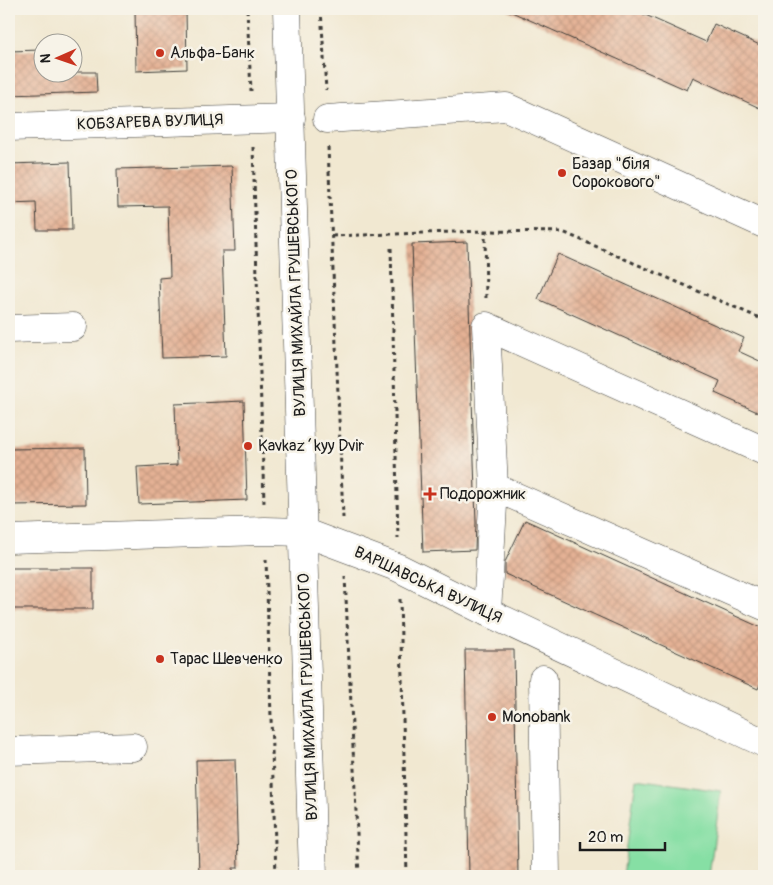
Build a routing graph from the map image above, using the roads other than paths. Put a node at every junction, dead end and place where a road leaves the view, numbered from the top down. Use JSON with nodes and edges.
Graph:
{"nodes":[{"id":1,"x":287,"y":9,"type":"edge"},
{"id":2,"x":291,"y":118,"type":"junction"},
{"id":3,"x":327,"y":119,"type":"road end"},
{"id":4,"x":9,"y":126,"type":"edge"},
{"id":5,"x":764,"y":224,"type":"edge"},
{"id":6,"x":73,"y":327,"type":"dead end"},
{"id":7,"x":9,"y":329,"type":"edge"},
{"id":8,"x":764,"y":451,"type":"edge"},
{"id":9,"x":494,"y":487,"type":"junction"},
{"id":10,"x":303,"y":532,"type":"junction"},
{"id":11,"x":9,"y":539,"type":"edge"},
{"id":12,"x":764,"y":606,"type":"edge"},
{"id":13,"x":487,"y":612,"type":"junction"},
{"id":14,"x":543,"y":679,"type":"dead end"},
{"id":15,"x":764,"y":743,"type":"edge"},
{"id":16,"x":133,"y":747,"type":"dead end"},
{"id":17,"x":9,"y":751,"type":"edge"},
{"id":18,"x":313,"y":876,"type":"edge"},
{"id":19,"x":546,"y":876,"type":"edge"}],
"edges":[{"from":1,"to":2,"type":"street","name":"ВУЛИЦЯ МИХАЙЛА ГРУШЕВСЬКОГО"},
{"from":2,"to":4,"type":"street","name":"КОБЗАРЕВА ВУЛИЦЯ"},
{"from":2,"to":10,"type":"street","name":"ВУЛИЦЯ МИХАЙЛА ГРУШЕВСЬКОГО"},
{"from":3,"to":5,"type":"street"},
{"from":6,"to":7,"type":"street"},
{"from":8,"to":9,"type":"street"},
{"from":9,"to":12,"type":"street"},
{"from":9,"to":13,"type":"street"},
{"from":10,"to":11,"type":"street","name":"ВАРШАВСЬКА ВУЛИЦЯ"},
{"from":10,"to":13,"type":"street","name":"ВАРШАВСЬКА ВУЛИЦЯ"},
{"from":10,"to":18,"type":"street","name":"ВУЛИЦЯ МИХАЙЛА ГРУШЕВСЬКОГО"},
{"from":13,"to":15,"type":"street","name":"ВАРШАВСЬКА ВУЛИЦЯ"},
{"from":14,"to":19,"type":"street"},
{"from":16,"to":17,"type":"street"}]}
